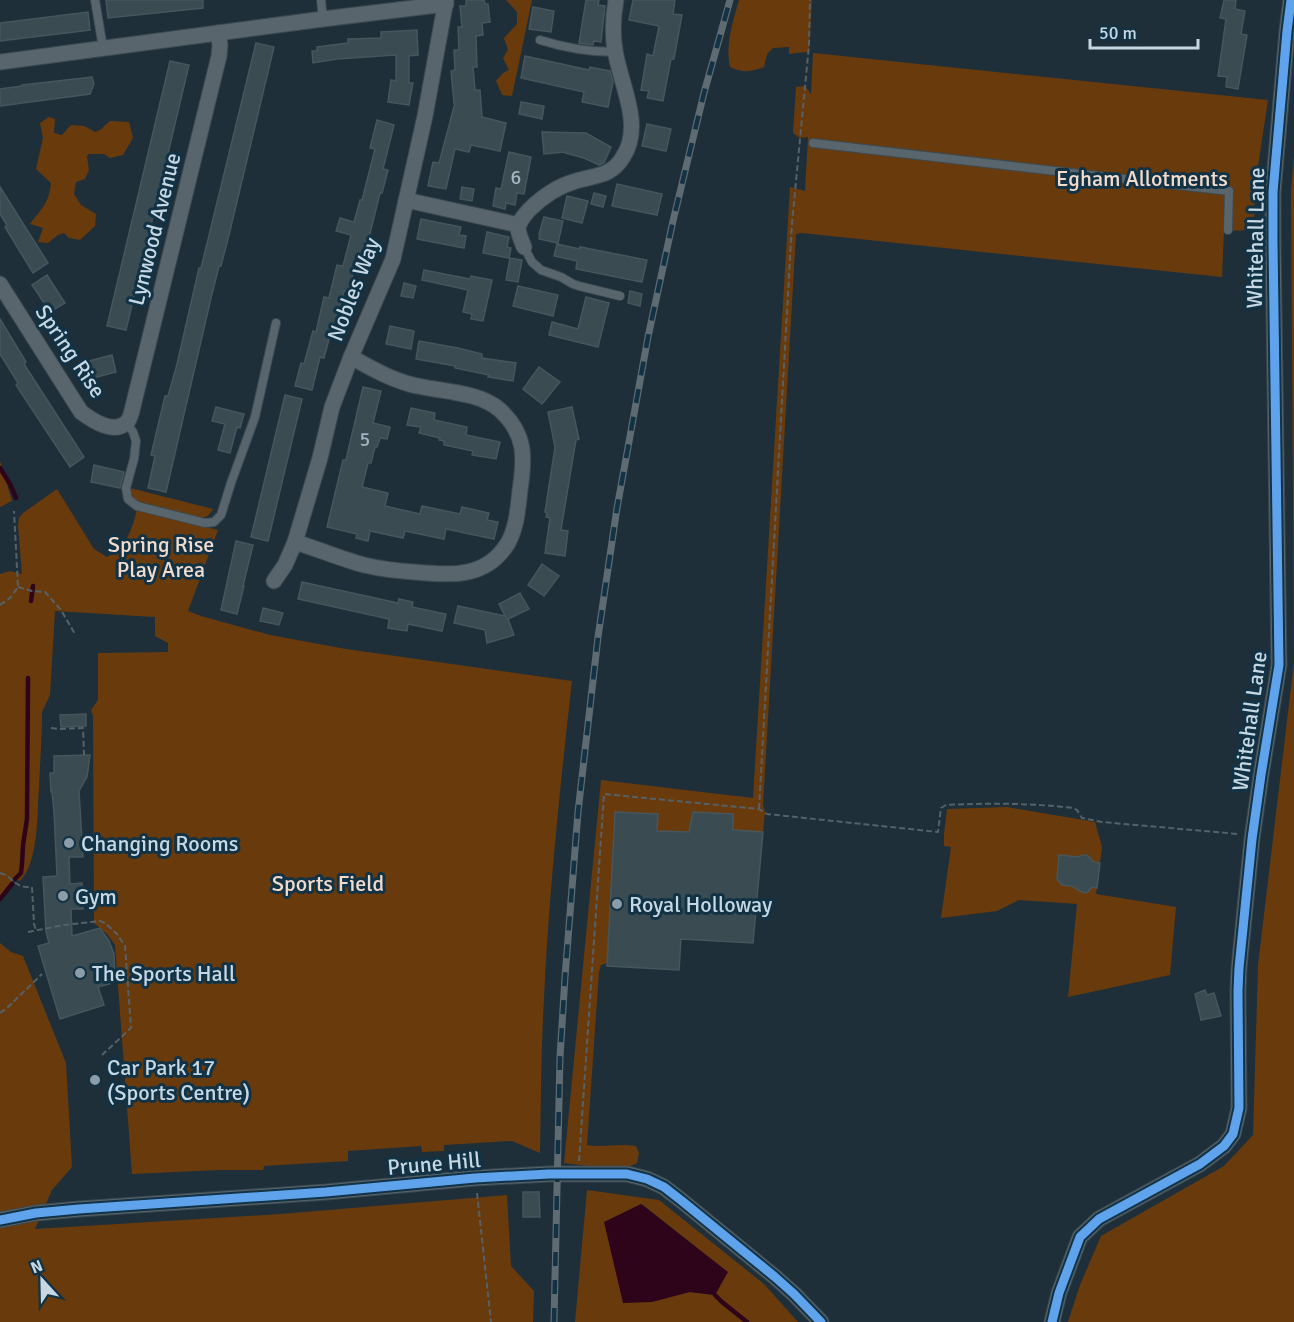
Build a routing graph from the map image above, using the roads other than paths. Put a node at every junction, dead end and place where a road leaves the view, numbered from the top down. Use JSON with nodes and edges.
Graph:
{"nodes":[{"id":1,"x":95,"y":0,"type":"edge"},
{"id":2,"x":321,"y":0,"type":"edge"},
{"id":3,"x":616,"y":0,"type":"edge"},
{"id":4,"x":1291,"y":0,"type":"edge"},
{"id":5,"x":446,"y":2,"type":"edge"},
{"id":6,"x":323,"y":19,"type":"junction"},
{"id":7,"x":218,"y":33,"type":"junction"},
{"id":8,"x":540,"y":40,"type":"dead end"},
{"id":9,"x":103,"y":48,"type":"junction"},
{"id":10,"x":615,"y":52,"type":"junction"},
{"id":11,"x":0,"y":62,"type":"edge"},
{"id":12,"x":813,"y":143,"type":"dead end"},
{"id":13,"x":406,"y":200,"type":"junction"},
{"id":14,"x":519,"y":225,"type":"junction"},
{"id":15,"x":1228,"y":230,"type":"dead end"},
{"id":16,"x":524,"y":247,"type":"joint"},
{"id":17,"x":0,"y":284,"type":"edge"},
{"id":18,"x":620,"y":296,"type":"dead end"},
{"id":19,"x":276,"y":323,"type":"dead end"},
{"id":20,"x":351,"y":357,"type":"junction"},
{"id":21,"x":121,"y":425,"type":"junction"},
{"id":22,"x":295,"y":542,"type":"junction"},
{"id":23,"x":274,"y":581,"type":"dead end"},
{"id":24,"x":0,"y":1220,"type":"edge"},
{"id":25,"x":821,"y":1322,"type":"edge"},
{"id":26,"x":1052,"y":1322,"type":"edge"}],
"edges":[{"from":1,"to":9,"type":"lane"},
{"from":2,"to":6,"type":"lane"},
{"from":3,"to":10,"type":"street"},
{"from":4,"to":26,"type":"street","name":"Whitehall Lane"},
{"from":5,"to":6,"type":"street"},
{"from":5,"to":13,"type":"street","name":"Nobles Way"},
{"from":6,"to":7,"type":"street"},
{"from":7,"to":9,"type":"street"},
{"from":7,"to":21,"type":"street","name":"Lynwood Avenue"},
{"from":8,"to":10,"type":"lane"},
{"from":9,"to":11,"type":"street"},
{"from":10,"to":14,"type":"street"},
{"from":12,"to":15,"type":"lane"},
{"from":13,"to":14,"type":"street"},
{"from":13,"to":20,"type":"street","name":"Nobles Way"},
{"from":14,"to":16,"type":"street"},
{"from":16,"to":18,"type":"lane"},
{"from":17,"to":21,"type":"street","name":"Spring Rise"},
{"from":19,"to":21,"type":"lane"},
{"from":20,"to":22,"type":"street","name":"Nobles Way"},
{"from":20,"to":22,"type":"street"},
{"from":22,"to":23,"type":"street","name":"Nobles Way"},
{"from":24,"to":25,"type":"street","name":"Prune Hill"}]}
